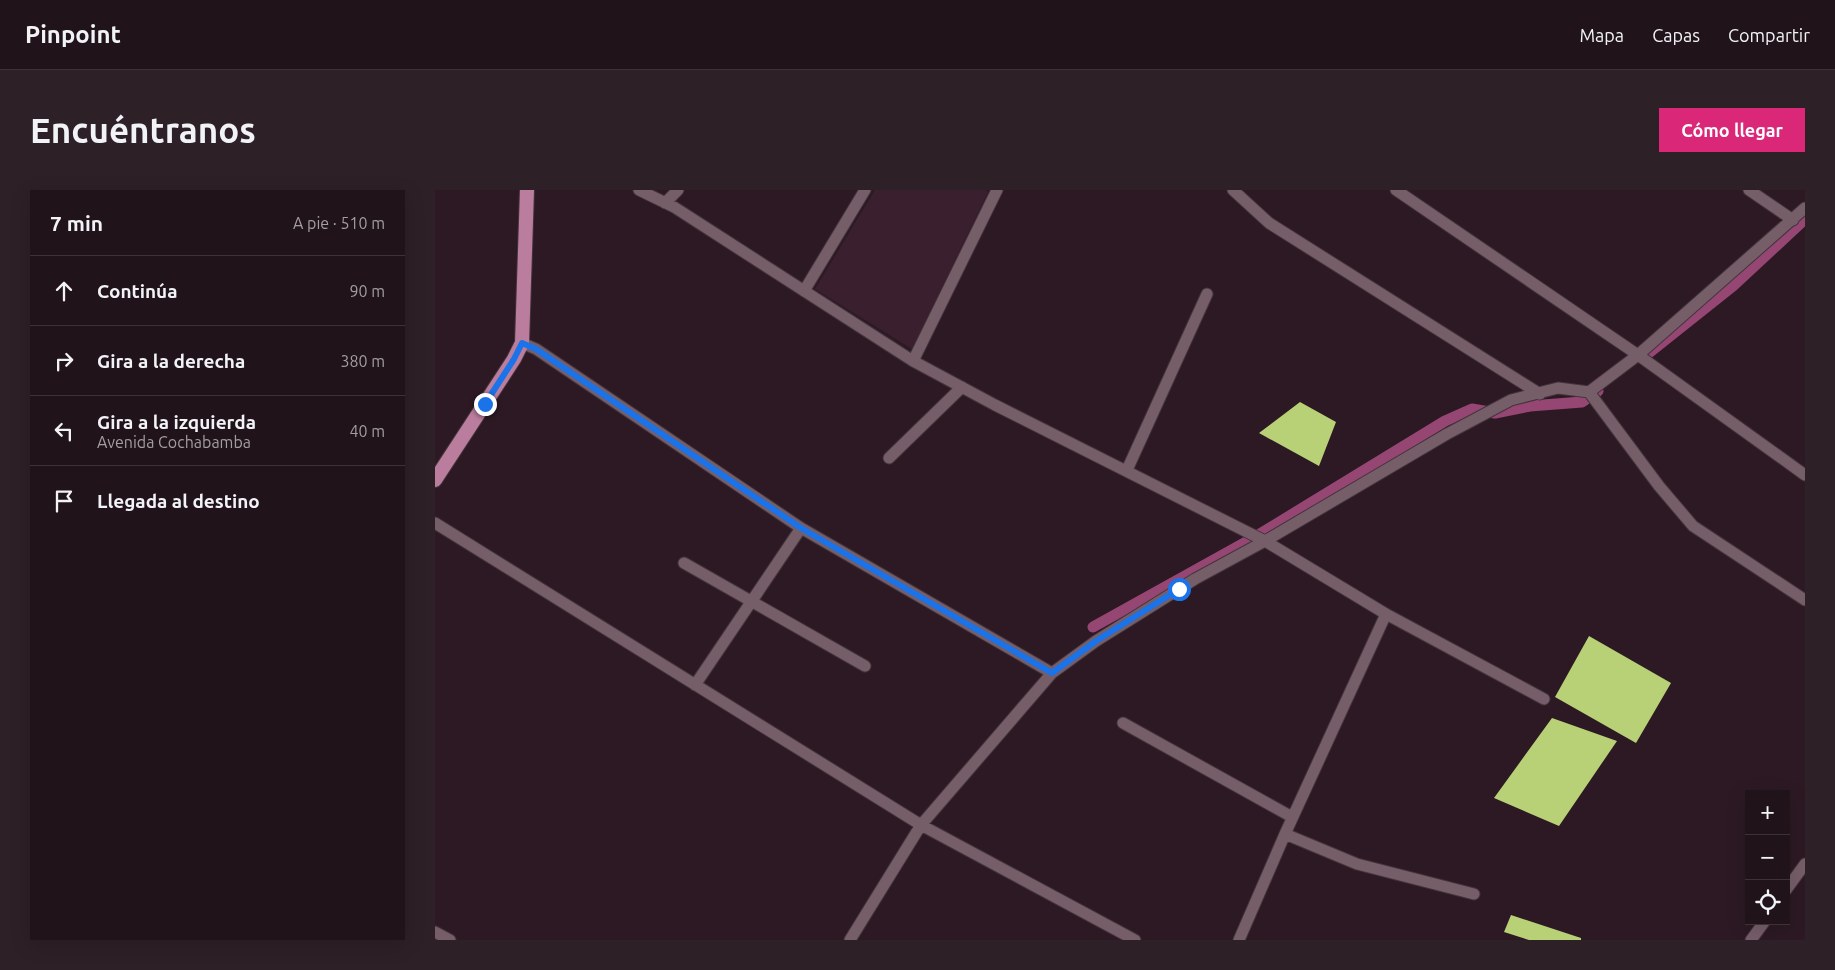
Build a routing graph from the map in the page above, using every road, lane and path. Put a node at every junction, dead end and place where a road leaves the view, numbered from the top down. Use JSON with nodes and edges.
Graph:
{"nodes":[{"id":1,"x":527,"y":190,"type":"edge"},
{"id":2,"x":639,"y":190,"type":"edge"},
{"id":3,"x":679,"y":190,"type":"edge"},
{"id":4,"x":865,"y":190,"type":"edge"},
{"id":5,"x":997,"y":190,"type":"edge"},
{"id":6,"x":1233,"y":190,"type":"edge"},
{"id":7,"x":1396,"y":190,"type":"edge"},
{"id":8,"x":1749,"y":190,"type":"edge"},
{"id":9,"x":665,"y":203,"type":"junction"},
{"id":10,"x":1805,"y":209,"type":"edge"},
{"id":11,"x":1793,"y":220,"type":"junction"},
{"id":12,"x":804,"y":291,"type":"junction"},
{"id":13,"x":1207,"y":294,"type":"dead end"},
{"id":14,"x":522,"y":343,"type":"junction"},
{"id":15,"x":1638,"y":355,"type":"junction"},
{"id":16,"x":913,"y":361,"type":"junction"},
{"id":17,"x":962,"y":388,"type":"junction"},
{"id":18,"x":1589,"y":392,"type":"junction"},
{"id":19,"x":1540,"y":394,"type":"junction"},
{"id":20,"x":889,"y":458,"type":"dead end"},
{"id":21,"x":1127,"y":470,"type":"junction"},
{"id":22,"x":1805,"y":475,"type":"edge"},
{"id":23,"x":435,"y":480,"type":"edge"},
{"id":24,"x":435,"y":523,"type":"edge"},
{"id":25,"x":801,"y":528,"type":"junction"},
{"id":26,"x":1265,"y":542,"type":"junction"},
{"id":27,"x":684,"y":563,"type":"dead end"},
{"id":28,"x":1805,"y":600,"type":"edge"},
{"id":29,"x":752,"y":602,"type":"junction"},
{"id":30,"x":1386,"y":614,"type":"junction"},
{"id":31,"x":865,"y":666,"type":"dead end"},
{"id":32,"x":1052,"y":673,"type":"junction"},
{"id":33,"x":695,"y":685,"type":"junction"},
{"id":34,"x":1543,"y":699,"type":"dead end"},
{"id":35,"x":1123,"y":723,"type":"dead end"},
{"id":36,"x":1293,"y":817,"type":"junction"},
{"id":37,"x":921,"y":825,"type":"junction"},
{"id":38,"x":1285,"y":834,"type":"junction"},
{"id":39,"x":1805,"y":864,"type":"edge"},
{"id":40,"x":1790,"y":885,"type":"edge"},
{"id":41,"x":1474,"y":894,"type":"dead end"},
{"id":42,"x":1762,"y":925,"type":"edge"},
{"id":43,"x":435,"y":932,"type":"edge"},
{"id":44,"x":450,"y":940,"type":"edge"},
{"id":45,"x":850,"y":940,"type":"edge"},
{"id":46,"x":1135,"y":940,"type":"edge"},
{"id":47,"x":1239,"y":940,"type":"edge"},
{"id":48,"x":1751,"y":940,"type":"edge"}],
"edges":[{"from":1,"to":14,"type":"main road"},
{"from":2,"to":9,"type":"street"},
{"from":3,"to":9,"type":"street"},
{"from":4,"to":12,"type":"street"},
{"from":5,"to":16,"type":"street"},
{"from":6,"to":19,"type":"street"},
{"from":7,"to":15,"type":"street"},
{"from":8,"to":11,"type":"street"},
{"from":9,"to":12,"type":"street"},
{"from":10,"to":11,"type":"street"},
{"from":11,"to":15,"type":"street"},
{"from":12,"to":16,"type":"street"},
{"from":13,"to":21,"type":"street"},
{"from":14,"to":23,"type":"main road"},
{"from":14,"to":25,"type":"street"},
{"from":15,"to":18,"type":"street"},
{"from":15,"to":22,"type":"street"},
{"from":16,"to":17,"type":"street"},
{"from":17,"to":20,"type":"street"},
{"from":17,"to":21,"type":"street"},
{"from":18,"to":19,"type":"street"},
{"from":18,"to":28,"type":"street"},
{"from":19,"to":26,"type":"street"},
{"from":21,"to":26,"type":"street"},
{"from":24,"to":33,"type":"street"},
{"from":25,"to":29,"type":"street"},
{"from":25,"to":32,"type":"street"},
{"from":26,"to":30,"type":"street"},
{"from":26,"to":32,"type":"street"},
{"from":27,"to":29,"type":"street"},
{"from":29,"to":31,"type":"street"},
{"from":29,"to":33,"type":"street"},
{"from":30,"to":34,"type":"street"},
{"from":30,"to":36,"type":"street"},
{"from":32,"to":37,"type":"street"},
{"from":33,"to":37,"type":"street"},
{"from":35,"to":36,"type":"street"},
{"from":36,"to":38,"type":"street"},
{"from":37,"to":45,"type":"street"},
{"from":37,"to":46,"type":"street"},
{"from":38,"to":41,"type":"street"},
{"from":38,"to":47,"type":"street"},
{"from":39,"to":40,"type":"street"},
{"from":42,"to":48,"type":"street"},
{"from":43,"to":44,"type":"street"}]}
